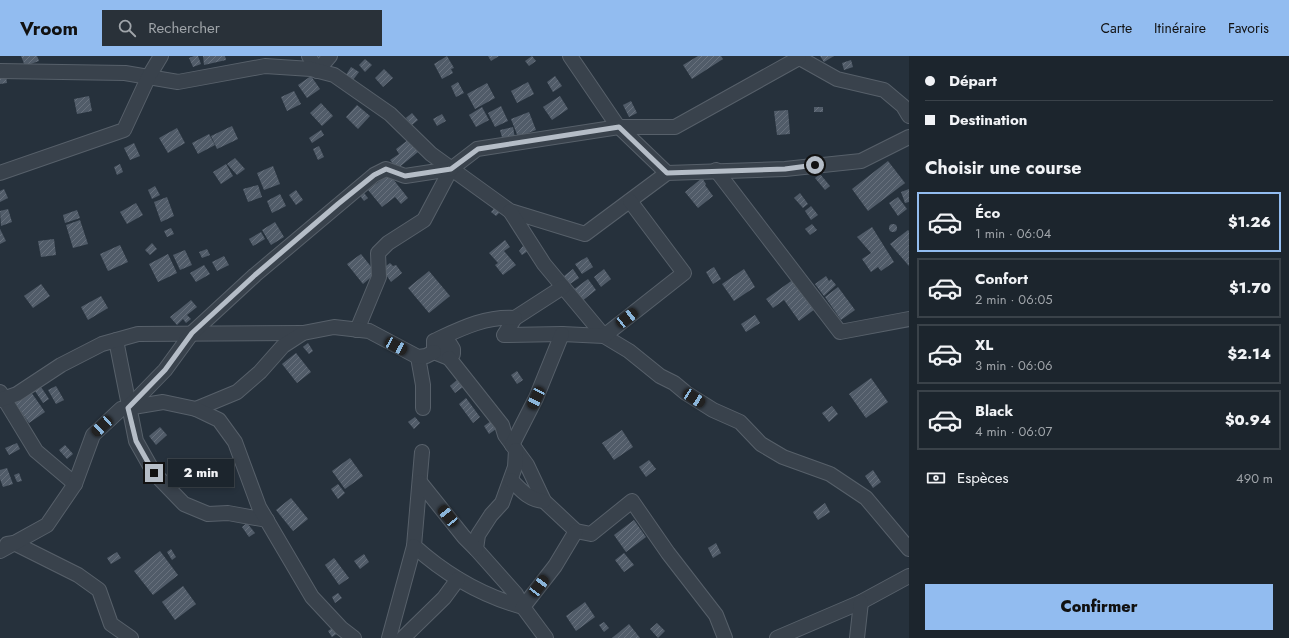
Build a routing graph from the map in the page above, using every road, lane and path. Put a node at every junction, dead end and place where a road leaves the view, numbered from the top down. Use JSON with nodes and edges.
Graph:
{"nodes":[{"id":1,"x":161,"y":56,"type":"edge"},
{"id":2,"x":309,"y":56,"type":"edge"},
{"id":3,"x":330,"y":56,"type":"edge"},
{"id":4,"x":570,"y":56,"type":"edge"},
{"id":5,"x":798,"y":57,"type":"edge"},
{"id":6,"x":0,"y":71,"type":"edge"},
{"id":7,"x":317,"y":71,"type":"junction"},
{"id":8,"x":149,"y":76,"type":"junction"},
{"id":9,"x":909,"y":116,"type":"edge"},
{"id":10,"x":619,"y":127,"type":"junction"},
{"id":11,"x":909,"y":137,"type":"edge"},
{"id":12,"x":451,"y":169,"type":"junction"},
{"id":13,"x":716,"y":170,"type":"junction"},
{"id":14,"x":0,"y":173,"type":"edge"},
{"id":15,"x":667,"y":173,"type":"junction"},
{"id":16,"x":630,"y":201,"type":"junction"},
{"id":17,"x":510,"y":211,"type":"junction"},
{"id":18,"x":563,"y":287,"type":"junction"},
{"id":19,"x":515,"y":318,"type":"junction"},
{"id":20,"x":909,"y":319,"type":"edge"},
{"id":21,"x":356,"y":330,"type":"junction"},
{"id":22,"x":192,"y":333,"type":"junction"},
{"id":23,"x":303,"y":333,"type":"junction"},
{"id":24,"x":562,"y":334,"type":"junction"},
{"id":25,"x":604,"y":336,"type":"junction"},
{"id":26,"x":116,"y":340,"type":"junction"},
{"id":27,"x":434,"y":346,"type":"junction"},
{"id":28,"x":418,"y":357,"type":"junction"},
{"id":29,"x":1,"y":397,"type":"edge"},
{"id":30,"x":128,"y":408,"type":"junction"},
{"id":31,"x":423,"y":408,"type":"dead end"},
{"id":32,"x":196,"y":409,"type":"junction"},
{"id":33,"x":514,"y":447,"type":"junction"},
{"id":34,"x":422,"y":452,"type":"dead end"},
{"id":35,"x":511,"y":480,"type":"junction"},
{"id":36,"x":420,"y":482,"type":"junction"},
{"id":37,"x":75,"y":484,"type":"junction"},
{"id":38,"x":524,"y":494,"type":"junction"},
{"id":39,"x":503,"y":499,"type":"junction"},
{"id":40,"x":544,"y":501,"type":"junction"},
{"id":41,"x":267,"y":520,"type":"junction"},
{"id":42,"x":576,"y":531,"type":"junction"},
{"id":43,"x":14,"y":543,"type":"junction"},
{"id":44,"x":0,"y":544,"type":"edge"},
{"id":45,"x":414,"y":546,"type":"junction"},
{"id":46,"x":476,"y":549,"type":"junction"},
{"id":47,"x":909,"y":549,"type":"edge"},
{"id":48,"x":0,"y":551,"type":"edge"},
{"id":49,"x":909,"y":576,"type":"edge"},
{"id":50,"x":458,"y":579,"type":"junction"},
{"id":51,"x":861,"y":602,"type":"junction"},
{"id":52,"x":523,"y":607,"type":"junction"},
{"id":53,"x":131,"y":638,"type":"edge"},
{"id":54,"x":354,"y":638,"type":"edge"},
{"id":55,"x":389,"y":638,"type":"edge"},
{"id":56,"x":403,"y":638,"type":"edge"},
{"id":57,"x":546,"y":638,"type":"edge"},
{"id":58,"x":724,"y":638,"type":"edge"},
{"id":59,"x":777,"y":638,"type":"edge"},
{"id":60,"x":856,"y":638,"type":"edge"}],
"edges":[{"from":1,"to":8,"type":"street"},
{"from":2,"to":7,"type":"street"},
{"from":3,"to":7,"type":"street"},
{"from":4,"to":10,"type":"street"},
{"from":5,"to":9,"type":"street"},
{"from":5,"to":10,"type":"street"},
{"from":6,"to":8,"type":"street"},
{"from":7,"to":8,"type":"street"},
{"from":7,"to":12,"type":"street"},
{"from":8,"to":14,"type":"street"},
{"from":10,"to":12,"type":"street"},
{"from":10,"to":15,"type":"street"},
{"from":11,"to":13,"type":"street"},
{"from":12,"to":17,"type":"street"},
{"from":12,"to":21,"type":"street"},
{"from":12,"to":22,"type":"street"},
{"from":13,"to":15,"type":"street"},
{"from":13,"to":20,"type":"street"},
{"from":15,"to":16,"type":"street"},
{"from":16,"to":17,"type":"street"},
{"from":16,"to":25,"type":"street"},
{"from":17,"to":18,"type":"street"},
{"from":18,"to":19,"type":"street"},
{"from":18,"to":25,"type":"street"},
{"from":19,"to":24,"type":"street"},
{"from":19,"to":27,"type":"street"},
{"from":21,"to":23,"type":"street"},
{"from":21,"to":28,"type":"street"},
{"from":22,"to":23,"type":"street"},
{"from":22,"to":26,"type":"street"},
{"from":22,"to":30,"type":"street"},
{"from":23,"to":32,"type":"street"},
{"from":24,"to":25,"type":"street"},
{"from":24,"to":33,"type":"street"},
{"from":25,"to":47,"type":"street"},
{"from":26,"to":29,"type":"street"},
{"from":26,"to":30,"type":"street"},
{"from":27,"to":28,"type":"street"},
{"from":27,"to":33,"type":"street"},
{"from":28,"to":31,"type":"street"},
{"from":29,"to":37,"type":"street"},
{"from":30,"to":32,"type":"street"},
{"from":30,"to":37,"type":"street"},
{"from":30,"to":41,"type":"street"},
{"from":32,"to":41,"type":"street"},
{"from":33,"to":35,"type":"street"},
{"from":33,"to":40,"type":"street"},
{"from":34,"to":36,"type":"street"},
{"from":35,"to":38,"type":"street"},
{"from":35,"to":39,"type":"street"},
{"from":36,"to":45,"type":"street"},
{"from":36,"to":46,"type":"street"},
{"from":37,"to":43,"type":"street"},
{"from":38,"to":39,"type":"street"},
{"from":38,"to":40,"type":"street"},
{"from":39,"to":46,"type":"street"},
{"from":40,"to":42,"type":"street"},
{"from":41,"to":54,"type":"street"},
{"from":42,"to":52,"type":"street"},
{"from":42,"to":58,"type":"street"},
{"from":43,"to":44,"type":"street"},
{"from":43,"to":48,"type":"street"},
{"from":43,"to":53,"type":"street"},
{"from":45,"to":50,"type":"street"},
{"from":45,"to":55,"type":"street"},
{"from":46,"to":52,"type":"street"},
{"from":49,"to":51,"type":"street"},
{"from":50,"to":52,"type":"street"},
{"from":50,"to":56,"type":"street"},
{"from":51,"to":59,"type":"street"},
{"from":51,"to":60,"type":"street"},
{"from":52,"to":57,"type":"street"}]}
